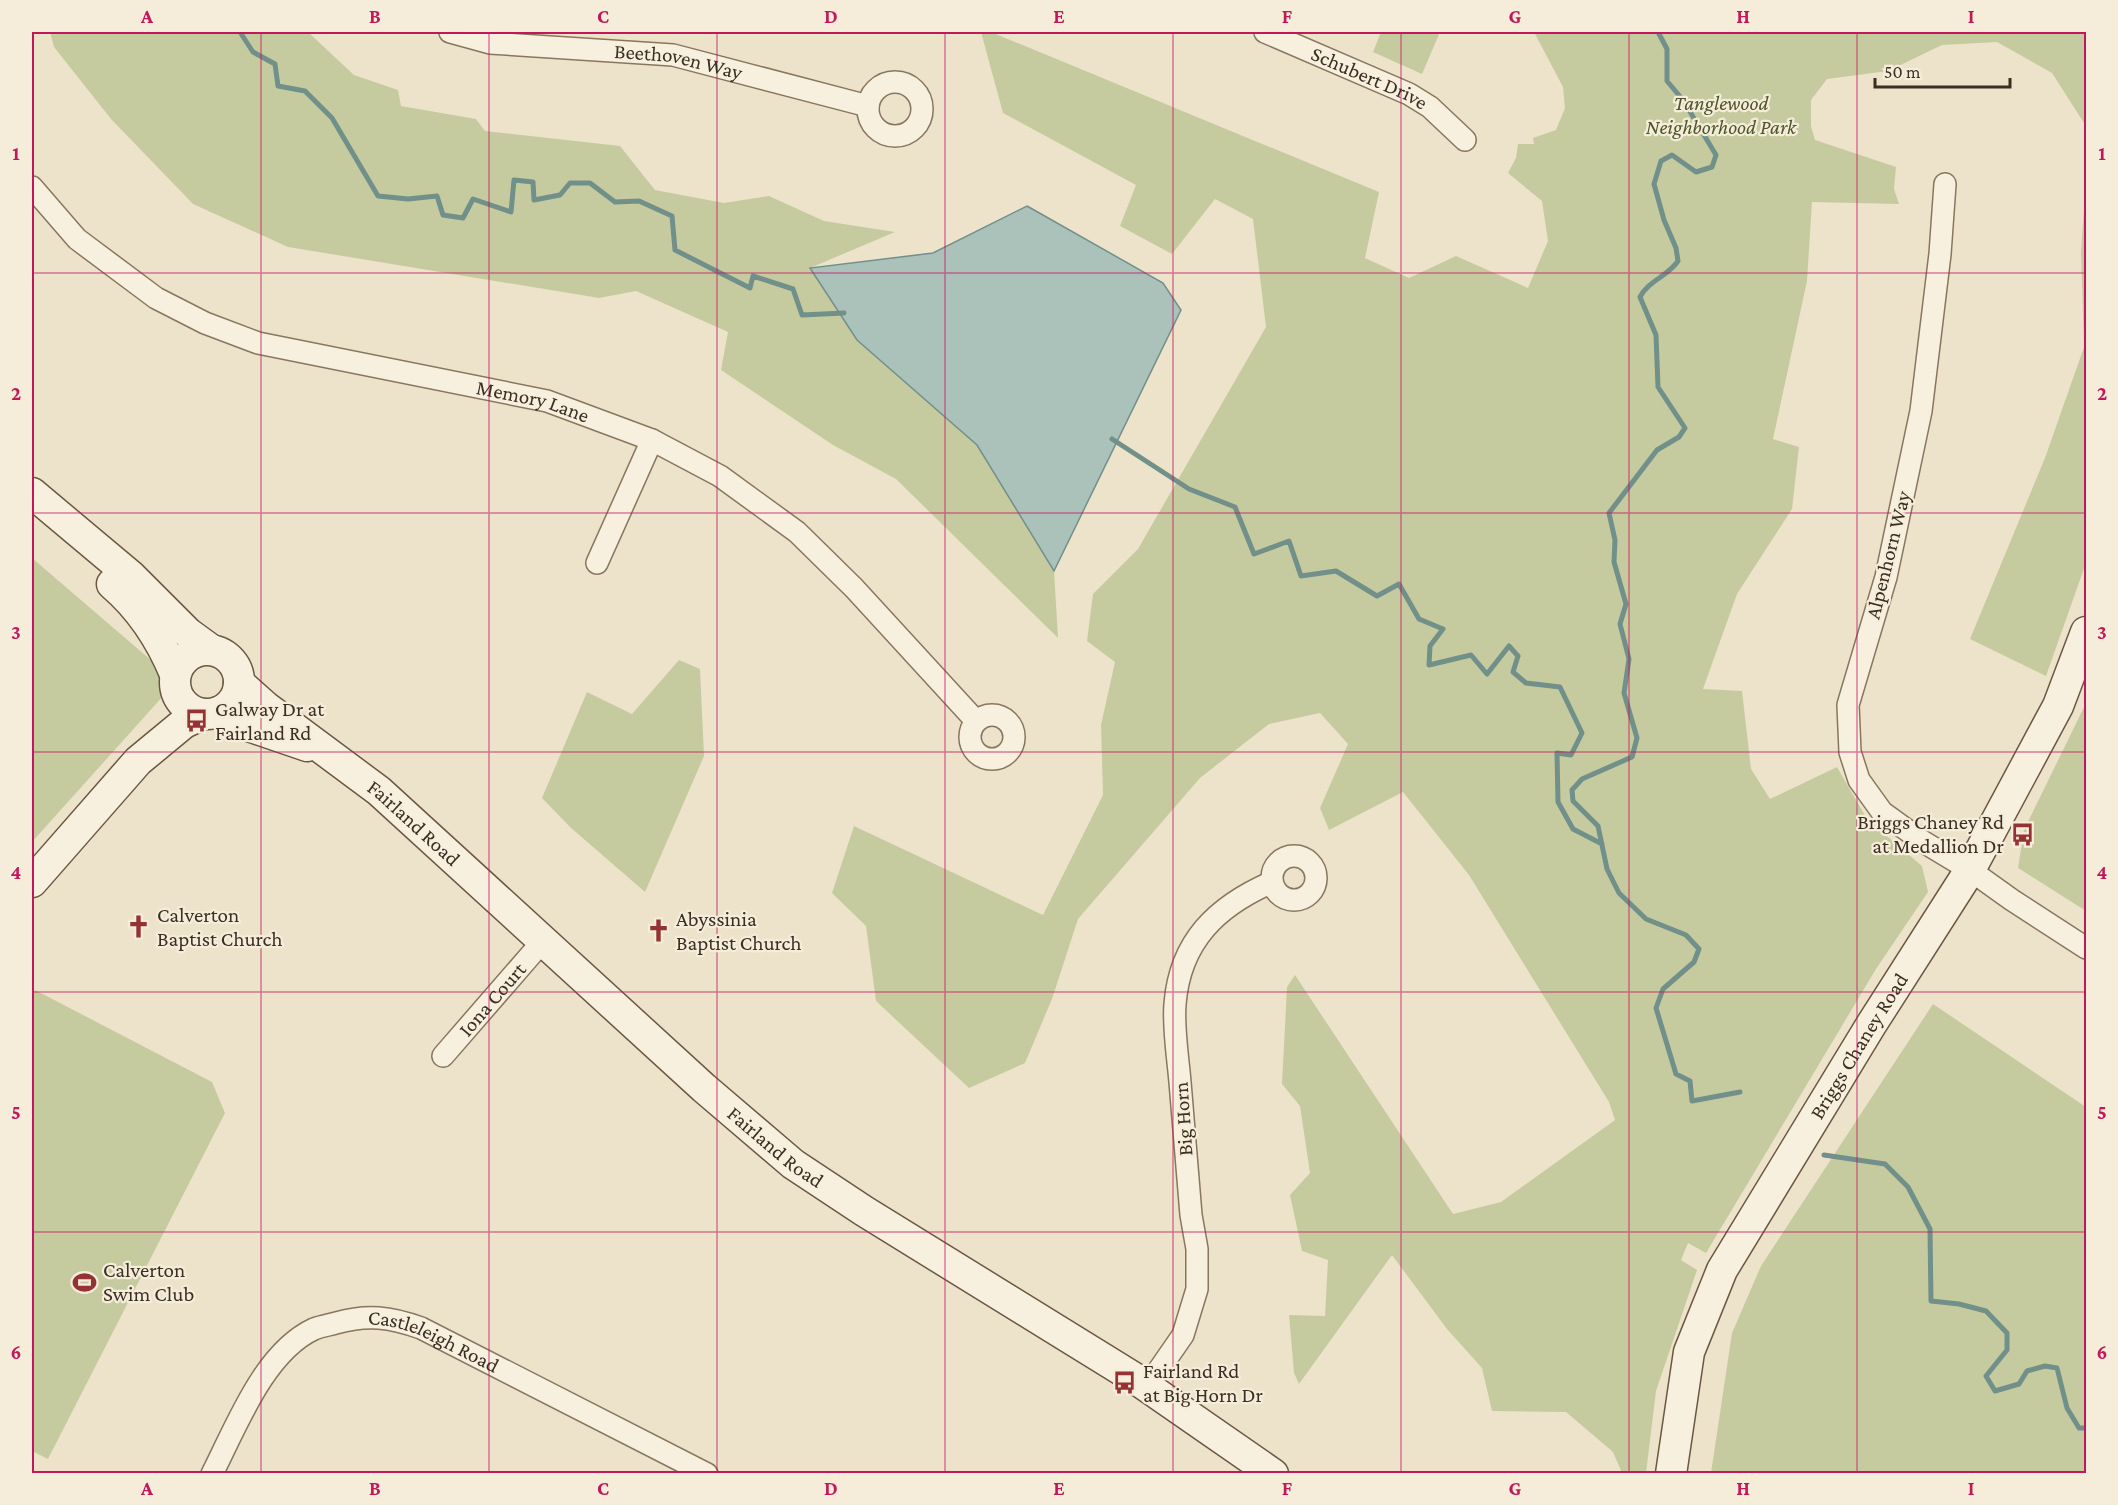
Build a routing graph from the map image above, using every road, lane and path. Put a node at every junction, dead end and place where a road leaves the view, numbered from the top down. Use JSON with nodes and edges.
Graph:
{"nodes":[{"id":1,"x":450,"y":32,"type":"edge"},
{"id":2,"x":1265,"y":32,"type":"edge"},
{"id":3,"x":1289,"y":36,"type":"edge"},
{"id":4,"x":538,"y":39,"type":"edge"},
{"id":5,"x":599,"y":40,"type":"edge"},
{"id":6,"x":868,"y":105,"type":"dead end"},
{"id":7,"x":1465,"y":140,"type":"dead end"},
{"id":8,"x":1945,"y":184,"type":"dead end"},
{"id":9,"x":32,"y":187,"type":"edge"},
{"id":10,"x":652,"y":440,"type":"junction"},
{"id":11,"x":32,"y":493,"type":"edge"},
{"id":12,"x":32,"y":517,"type":"edge"},
{"id":13,"x":597,"y":564,"type":"dead end"},
{"id":14,"x":2086,"y":632,"type":"edge"},
{"id":15,"x":210,"y":649,"type":"junction"},
{"id":16,"x":176,"y":683,"type":"junction"},
{"id":17,"x":240,"y":683,"type":"junction"},
{"id":18,"x":210,"y":713,"type":"junction"},
{"id":19,"x":976,"y":721,"type":"dead end"},
{"id":20,"x":330,"y":753,"type":"junction"},
{"id":21,"x":138,"y":761,"type":"junction"},
{"id":22,"x":1970,"y":870,"type":"junction"},
{"id":23,"x":32,"y":882,"type":"edge"},
{"id":24,"x":1272,"y":882,"type":"dead end"},
{"id":25,"x":542,"y":942,"type":"junction"},
{"id":26,"x":2086,"y":948,"type":"edge"},
{"id":27,"x":443,"y":1056,"type":"dead end"},
{"id":28,"x":1147,"y":1387,"type":"junction"},
{"id":29,"x":212,"y":1473,"type":"edge"},
{"id":30,"x":707,"y":1473,"type":"edge"},
{"id":31,"x":1273,"y":1473,"type":"edge"},
{"id":32,"x":1671,"y":1473,"type":"edge"}],
"edges":[{"from":1,"to":4,"type":"street","name":"Beethoven Way"},
{"from":2,"to":3,"type":"street","name":"Schubert Drive"},
{"from":3,"to":7,"type":"street","name":"Schubert Drive"},
{"from":4,"to":5,"type":"street","name":"Beethoven Way"},
{"from":5,"to":6,"type":"street","name":"Beethoven Way"},
{"from":8,"to":22,"type":"street","name":"Alpenhorn Way"},
{"from":9,"to":10,"type":"street","name":"Memory Lane"},
{"from":10,"to":13,"type":"street"},
{"from":10,"to":19,"type":"street","name":"Memory Lane"},
{"from":11,"to":15,"type":"main road"},
{"from":12,"to":16,"type":"main road"},
{"from":14,"to":22,"type":"main road","name":"Briggs Chaney Road"},
{"from":15,"to":16,"type":"main road"},
{"from":15,"to":17,"type":"main road"},
{"from":16,"to":18,"type":"main road"},
{"from":16,"to":21,"type":"main road"},
{"from":17,"to":18,"type":"main road"},
{"from":17,"to":20,"type":"main road","name":"Fairland Road"},
{"from":18,"to":20,"type":"main road","name":"Fairland Road"},
{"from":18,"to":21,"type":"main road"},
{"from":20,"to":25,"type":"main road","name":"Fairland Road"},
{"from":21,"to":23,"type":"main road"},
{"from":22,"to":26,"type":"street","name":"Alpenhorn Way"},
{"from":22,"to":32,"type":"main road","name":"Briggs Chaney Road"},
{"from":24,"to":28,"type":"street","name":"Big Horn"},
{"from":25,"to":27,"type":"street","name":"Iona Court"},
{"from":25,"to":28,"type":"main road","name":"Fairland Road"},
{"from":28,"to":31,"type":"main road","name":"Fairland Road"},
{"from":29,"to":30,"type":"street","name":"Castleleigh Road"}]}
